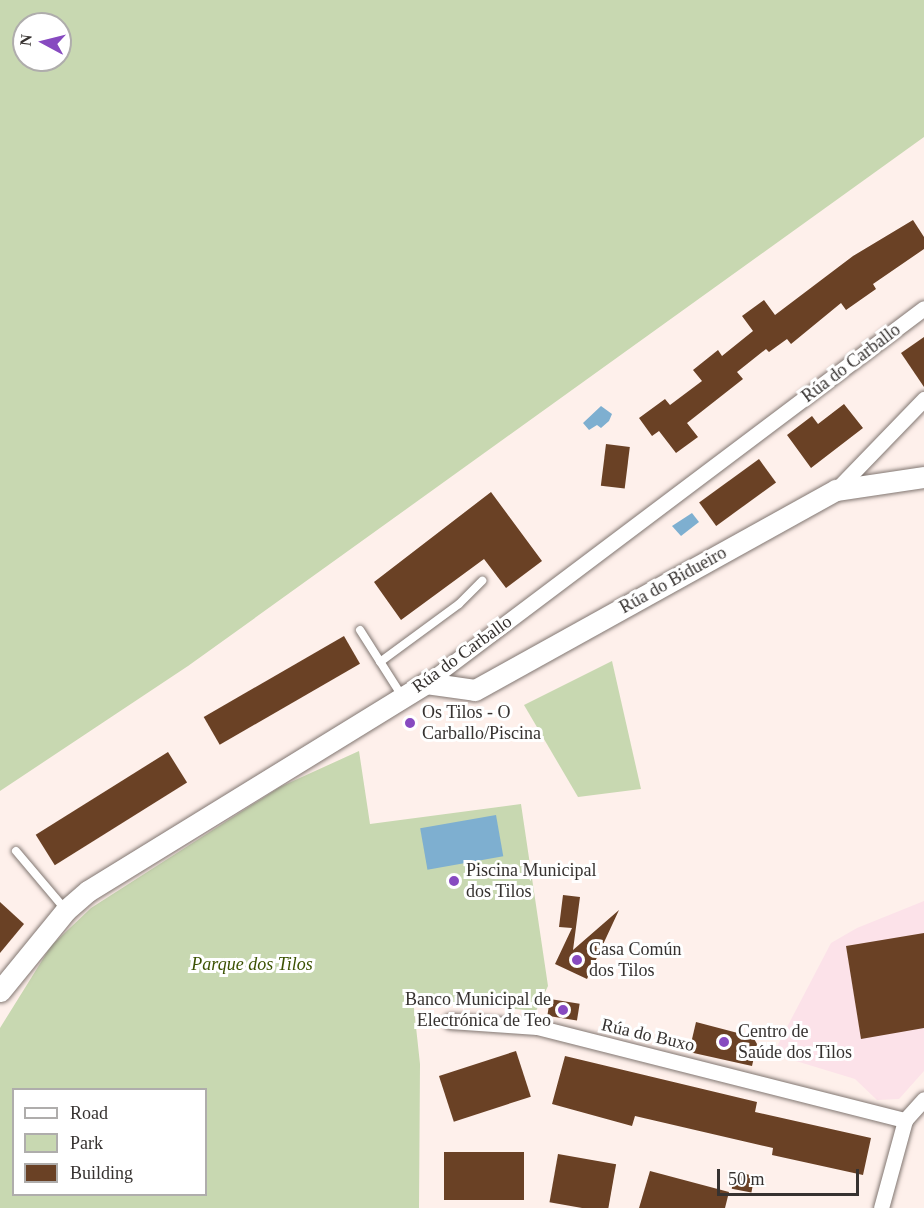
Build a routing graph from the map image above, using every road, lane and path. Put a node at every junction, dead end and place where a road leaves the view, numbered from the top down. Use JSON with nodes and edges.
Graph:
{"nodes":[{"id":1,"x":924,"y":308,"type":"edge"},
{"id":2,"x":924,"y":399,"type":"edge"},
{"id":3,"x":924,"y":477,"type":"edge"},
{"id":4,"x":836,"y":490,"type":"junction"},
{"id":5,"x":482,"y":580,"type":"dead end"},
{"id":6,"x":360,"y":630,"type":"dead end"},
{"id":7,"x":380,"y":662,"type":"junction"},
{"id":8,"x":426,"y":683,"type":"junction"},
{"id":9,"x":402,"y":697,"type":"junction"},
{"id":10,"x":15,"y":851,"type":"dead end"},
{"id":11,"x":66,"y":910,"type":"junction"},
{"id":12,"x":0,"y":991,"type":"edge"},
{"id":13,"x":450,"y":1021,"type":"dead end"},
{"id":14,"x":924,"y":1099,"type":"edge"},
{"id":15,"x":905,"y":1120,"type":"junction"},
{"id":16,"x":881,"y":1208,"type":"edge"}],
"edges":[{"from":1,"to":8,"type":"street","name":"Rúa do Carballo"},
{"from":2,"to":4,"type":"street"},
{"from":3,"to":4,"type":"street","name":"Rúa do Bidueiro"},
{"from":4,"to":8,"type":"street","name":"Rúa do Bidueiro"},
{"from":5,"to":7,"type":"lane"},
{"from":6,"to":7,"type":"lane"},
{"from":7,"to":9,"type":"lane"},
{"from":8,"to":9,"type":"street","name":"Rúa do Carballo"},
{"from":9,"to":11,"type":"street","name":"Rúa do Carballo"},
{"from":10,"to":11,"type":"lane"},
{"from":11,"to":12,"type":"street","name":"Rúa do Carballo"},
{"from":13,"to":15,"type":"street","name":"Rúa do Buxo"},
{"from":14,"to":15,"type":"street"},
{"from":15,"to":16,"type":"street"}]}
